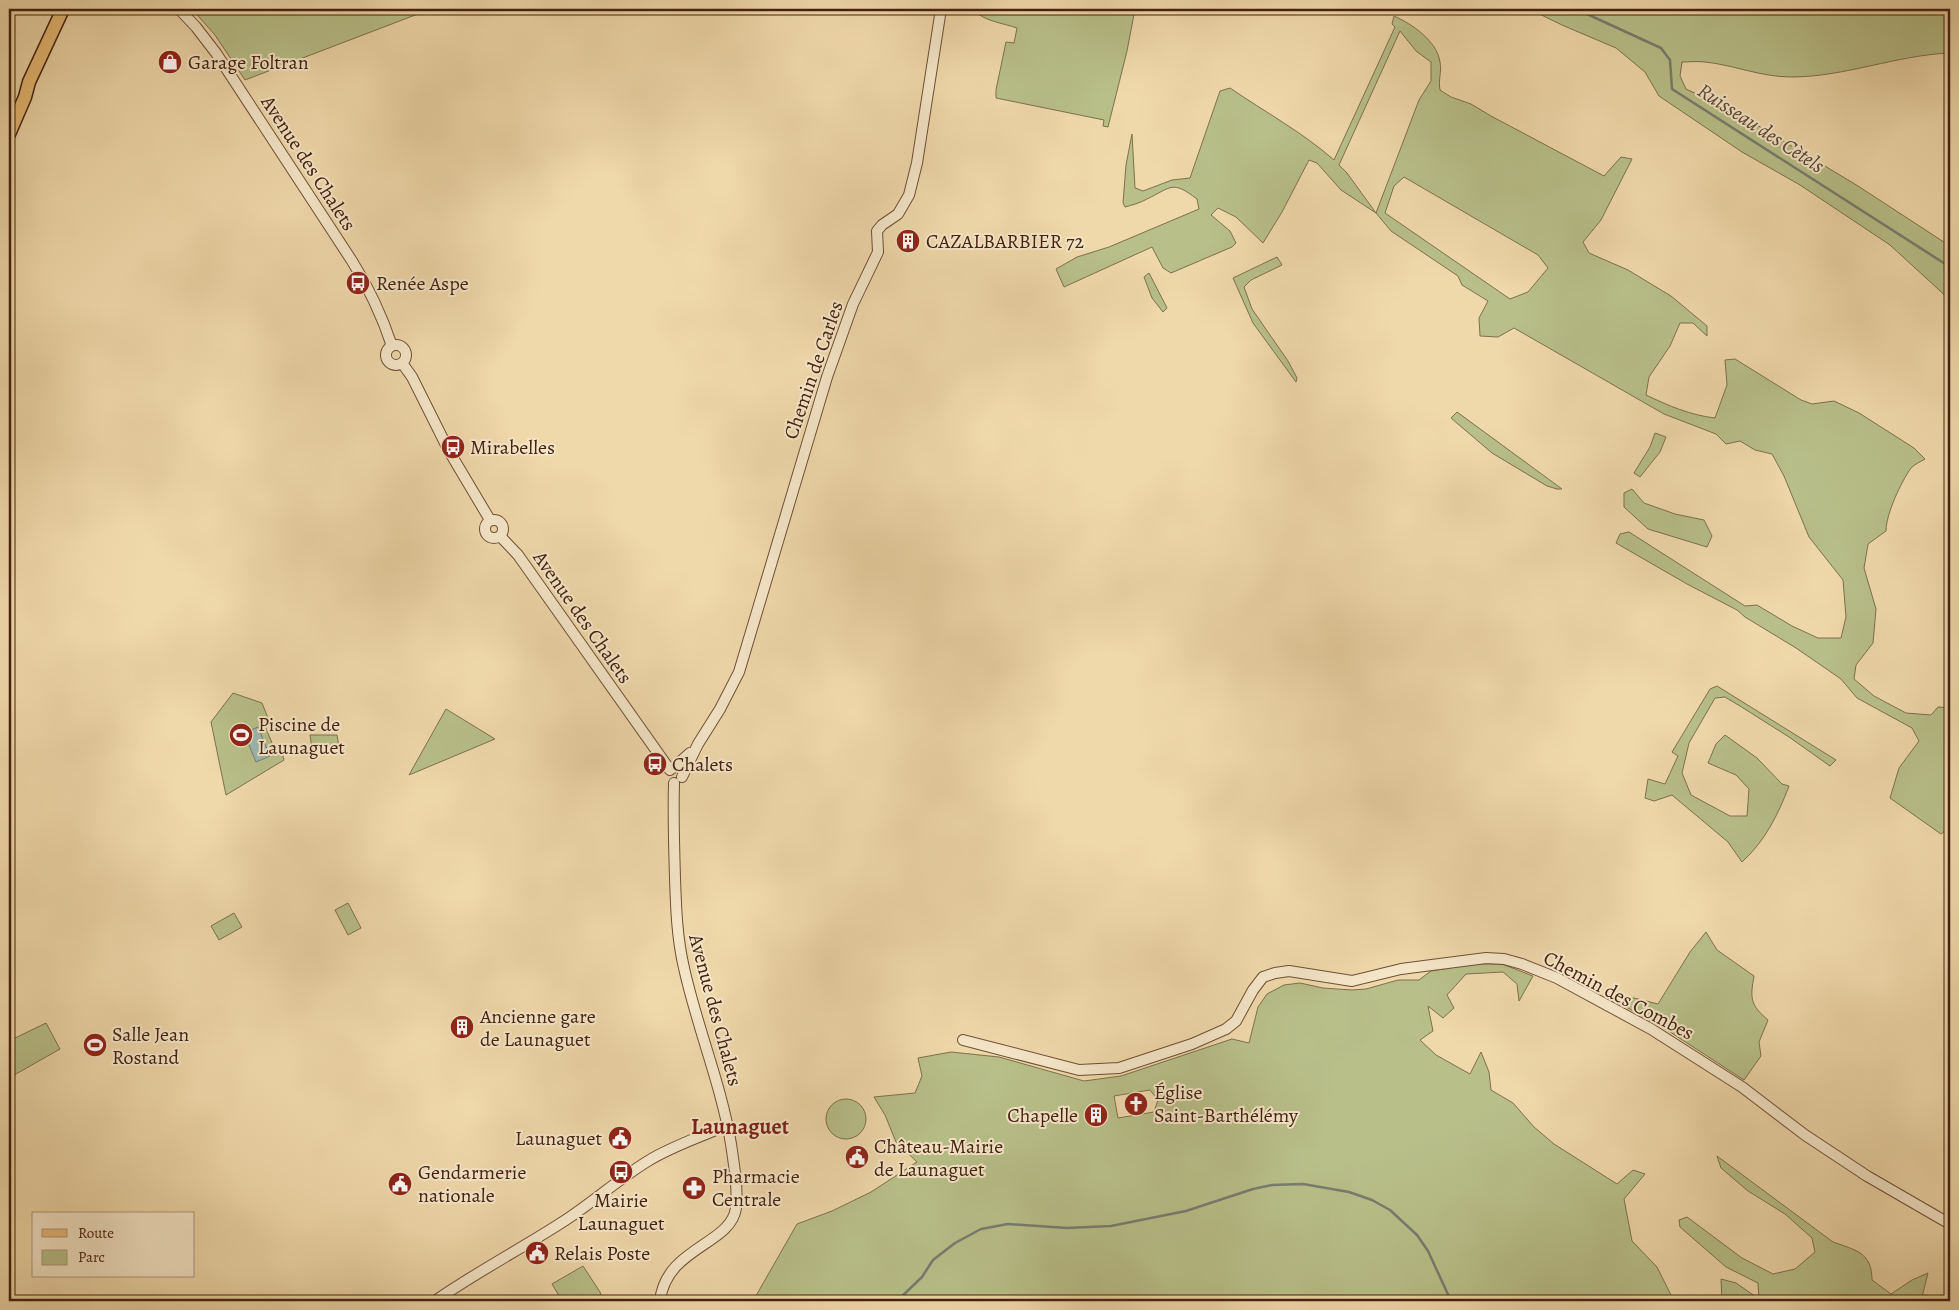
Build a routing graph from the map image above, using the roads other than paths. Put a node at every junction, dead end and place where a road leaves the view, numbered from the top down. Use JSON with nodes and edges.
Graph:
{"nodes":[{"id":1,"x":57,"y":9,"type":"edge"},
{"id":2,"x":63,"y":9,"type":"edge"},
{"id":3,"x":179,"y":9,"type":"edge"},
{"id":4,"x":941,"y":9,"type":"edge"},
{"id":5,"x":48,"y":38,"type":"junction"},
{"id":6,"x":29,"y":82,"type":"junction"},
{"id":7,"x":9,"y":123,"type":"edge"},
{"id":8,"x":9,"y":134,"type":"edge"},
{"id":9,"x":698,"y":744,"type":"junction"},
{"id":10,"x":671,"y":769,"type":"junction"},
{"id":11,"x":678,"y":780,"type":"junction"},
{"id":12,"x":963,"y":1040,"type":"dead end"},
{"id":13,"x":727,"y":1125,"type":"junction"},
{"id":14,"x":1950,"y":1224,"type":"edge"},
{"id":15,"x":435,"y":1301,"type":"edge"},
{"id":16,"x":660,"y":1301,"type":"edge"}],
"edges":[{"from":1,"to":5,"type":"main road"},
{"from":2,"to":5,"type":"main road"},
{"from":3,"to":10,"type":"street","name":"Avenue des Chalets"},
{"from":4,"to":9,"type":"street","name":"Chemin de Carles"},
{"from":5,"to":6,"type":"main road"},
{"from":6,"to":7,"type":"main road"},
{"from":6,"to":8,"type":"main road"},
{"from":9,"to":10,"type":"street","name":"Chemin de Carles"},
{"from":9,"to":11,"type":"street","name":"Chemin de Carles"},
{"from":10,"to":11,"type":"street","name":"Avenue des Chalets"},
{"from":11,"to":13,"type":"street","name":"Avenue des Chalets"},
{"from":12,"to":14,"type":"street","name":"Chemin des Combes"},
{"from":13,"to":15,"type":"street"},
{"from":13,"to":16,"type":"street","name":"Avenue des Chalets"}]}
